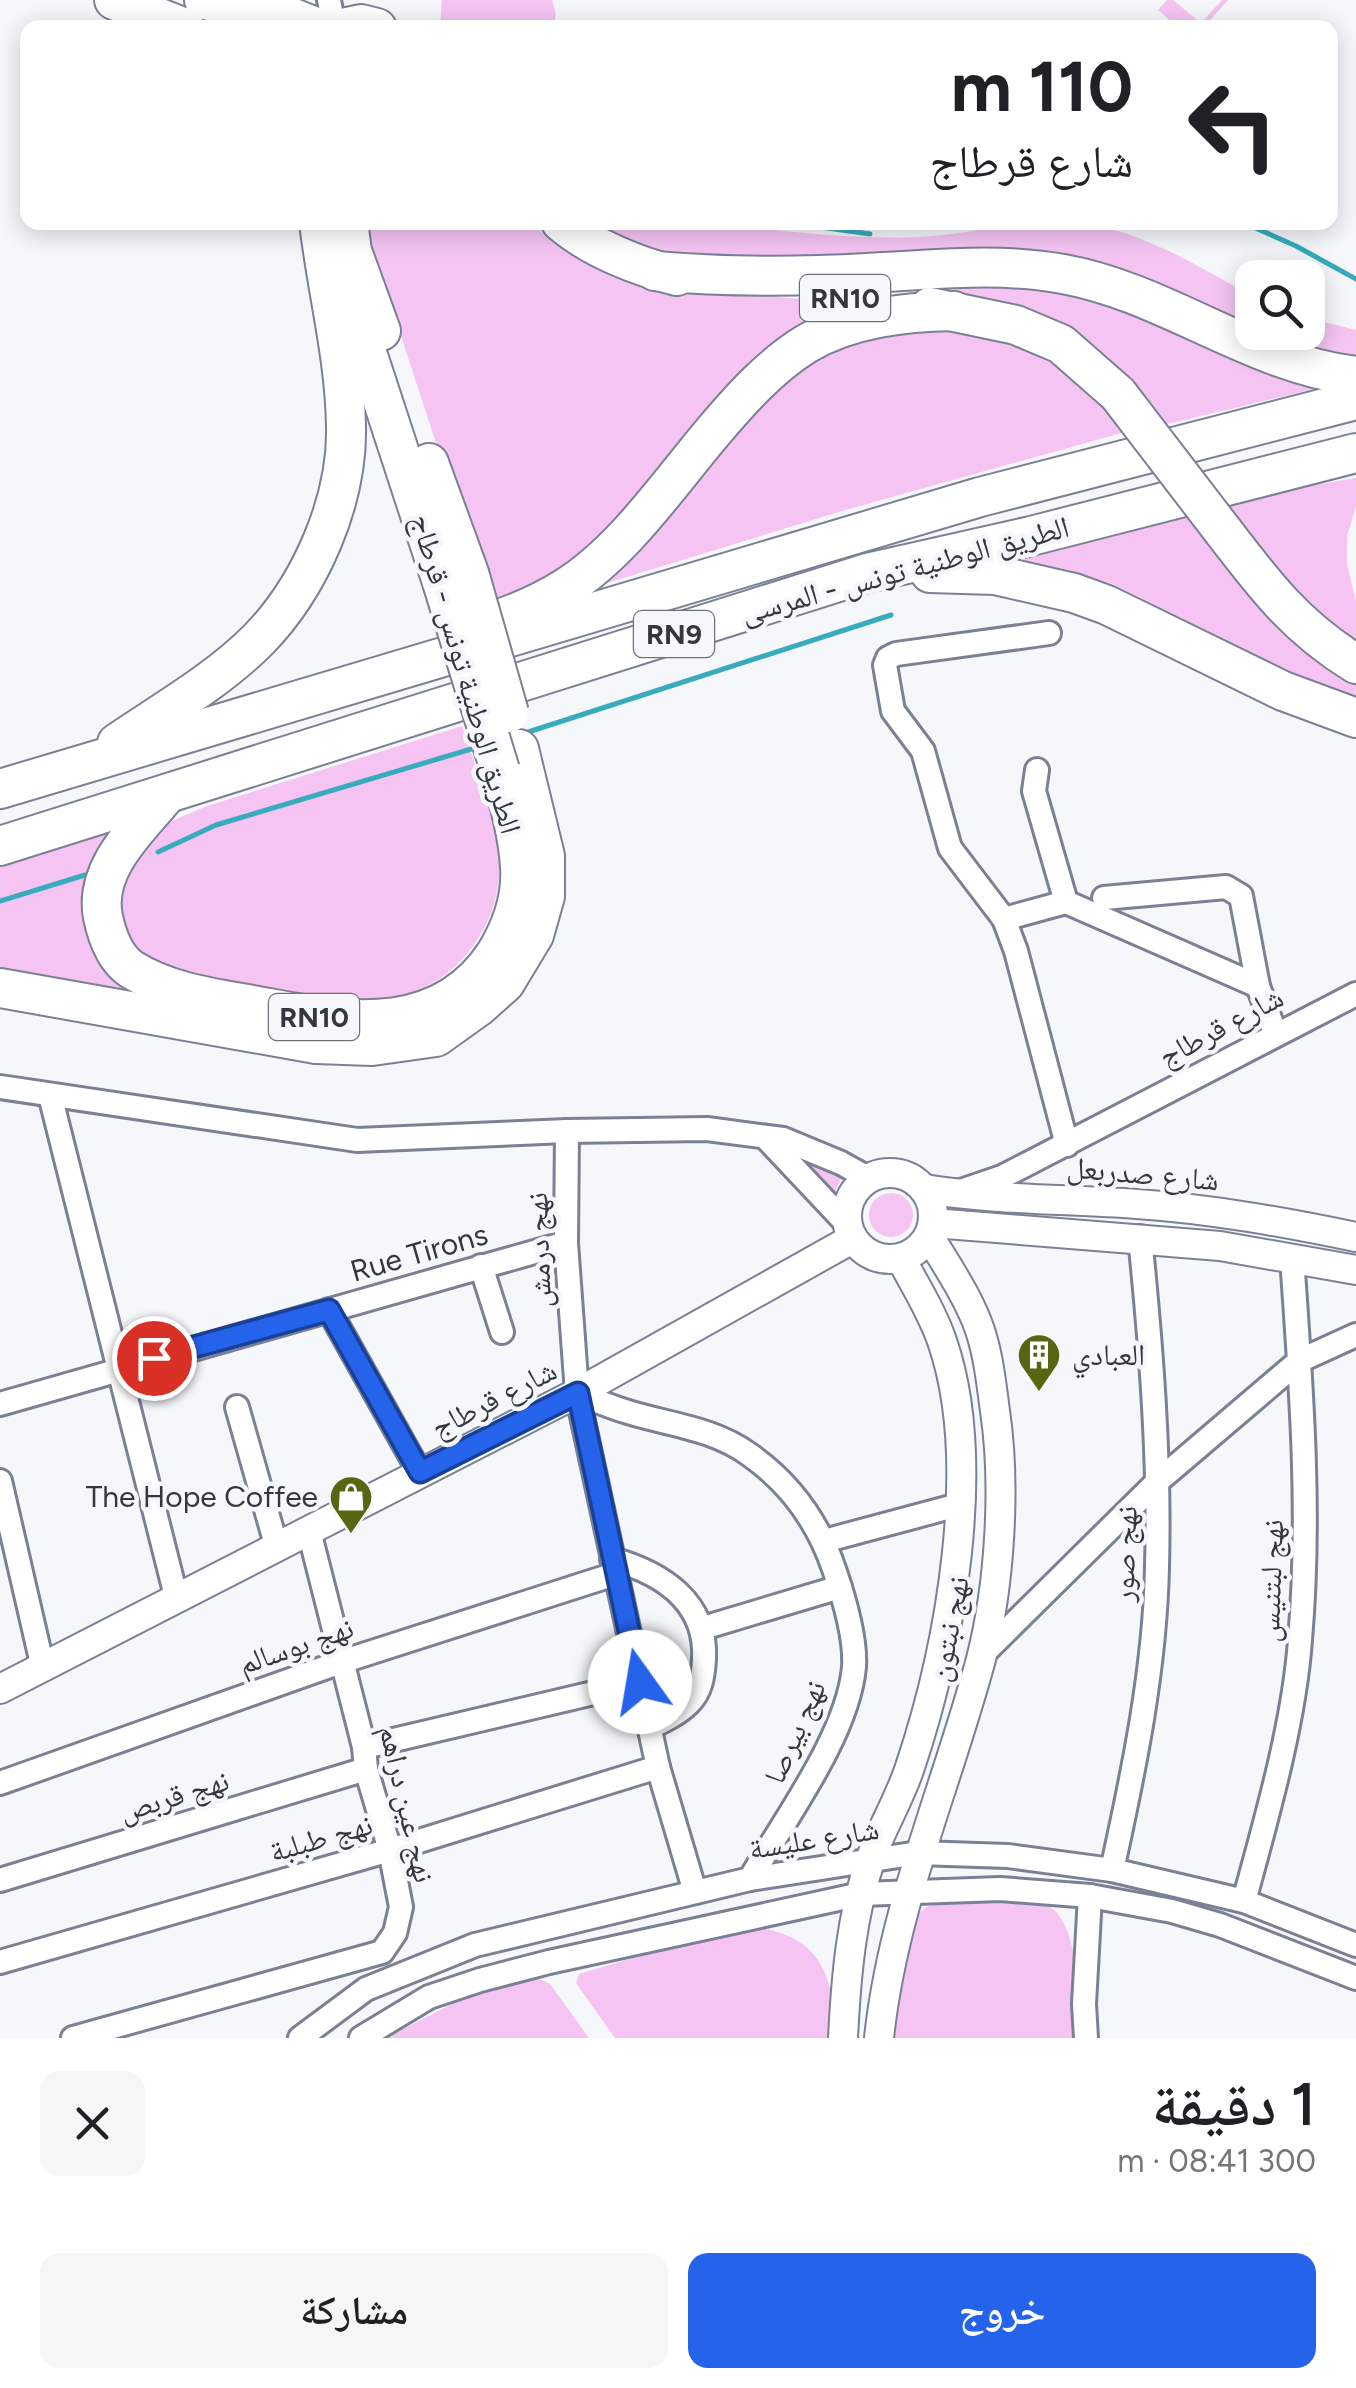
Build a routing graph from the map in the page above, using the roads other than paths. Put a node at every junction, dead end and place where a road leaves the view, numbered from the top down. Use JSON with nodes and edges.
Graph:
{"nodes":[{"id":1,"x":114,"y":0,"type":"edge"},
{"id":2,"x":204,"y":0,"type":"edge"},
{"id":3,"x":329,"y":0,"type":"edge"},
{"id":4,"x":165,"y":20,"type":"edge"},
{"id":5,"x":298,"y":20,"type":"edge"},
{"id":6,"x":353,"y":20,"type":"edge"},
{"id":7,"x":320,"y":230,"type":"edge"},
{"id":8,"x":330,"y":230,"type":"edge"},
{"id":9,"x":349,"y":230,"type":"edge"},
{"id":10,"x":569,"y":230,"type":"edge"},
{"id":11,"x":654,"y":271,"type":"junction"},
{"id":12,"x":954,"y":311,"type":"junction"},
{"id":13,"x":1356,"y":376,"type":"edge"},
{"id":14,"x":1356,"y":400,"type":"edge"},
{"id":15,"x":1356,"y":453,"type":"edge"},
{"id":16,"x":1356,"y":468,"type":"edge"},
{"id":17,"x":1247,"y":480,"type":"junction"},
{"id":18,"x":868,"y":573,"type":"junction"},
{"id":19,"x":455,"y":578,"type":"junction"},
{"id":20,"x":1049,"y":633,"type":"dead end"},
{"id":21,"x":1356,"y":664,"type":"edge"},
{"id":22,"x":374,"y":680,"type":"junction"},
{"id":23,"x":1356,"y":718,"type":"edge"},
{"id":24,"x":510,"y":760,"type":"junction"},
{"id":25,"x":88,"y":763,"type":"junction"},
{"id":26,"x":1037,"y":770,"type":"dead end"},
{"id":27,"x":0,"y":790,"type":"edge"},
{"id":28,"x":167,"y":794,"type":"junction"},
{"id":29,"x":0,"y":846,"type":"edge"},
{"id":30,"x":1104,"y":898,"type":"dead end"},
{"id":31,"x":1066,"y":902,"type":"junction"},
{"id":32,"x":1004,"y":919,"type":"junction"},
{"id":33,"x":1258,"y":986,"type":"junction"},
{"id":34,"x":3,"y":989,"type":"edge"},
{"id":35,"x":1356,"y":994,"type":"edge"},
{"id":36,"x":1276,"y":1035,"type":"junction"},
{"id":37,"x":0,"y":1087,"type":"edge"},
{"id":38,"x":50,"y":1095,"type":"junction"},
{"id":39,"x":567,"y":1131,"type":"junction"},
{"id":40,"x":766,"y":1138,"type":"junction"},
{"id":41,"x":1066,"y":1145,"type":"junction"},
{"id":42,"x":868,"y":1178,"type":"junction"},
{"id":43,"x":924,"y":1189,"type":"junction"},
{"id":44,"x":953,"y":1194,"type":"junction"},
{"id":45,"x":932,"y":1229,"type":"junction"},
{"id":46,"x":849,"y":1230,"type":"junction"},
{"id":47,"x":1356,"y":1236,"type":"edge"},
{"id":48,"x":1140,"y":1237,"type":"junction"},
{"id":49,"x":566,"y":1242,"type":"junction"},
{"id":50,"x":1292,"y":1258,"type":"junction"},
{"id":51,"x":901,"y":1259,"type":"junction"},
{"id":52,"x":481,"y":1266,"type":"junction"},
{"id":53,"x":1356,"y":1270,"type":"edge"},
{"id":54,"x":329,"y":1310,"type":"junction"},
{"id":55,"x":502,"y":1332,"type":"dead end"},
{"id":56,"x":1356,"y":1334,"type":"edge"},
{"id":57,"x":1300,"y":1361,"type":"junction"},
{"id":58,"x":119,"y":1368,"type":"junction"},
{"id":59,"x":578,"y":1393,"type":"junction"},
{"id":60,"x":0,"y":1404,"type":"edge"},
{"id":61,"x":236,"y":1407,"type":"dead end"},
{"id":62,"x":420,"y":1472,"type":"junction"},
{"id":63,"x":0,"y":1481,"type":"edge"},
{"id":64,"x":1157,"y":1482,"type":"junction"},
{"id":65,"x":958,"y":1506,"type":"junction"},
{"id":66,"x":309,"y":1530,"type":"junction"},
{"id":67,"x":824,"y":1541,"type":"junction"},
{"id":68,"x":277,"y":1548,"type":"junction"},
{"id":69,"x":613,"y":1566,"type":"junction"},
{"id":70,"x":840,"y":1587,"type":"junction"},
{"id":71,"x":178,"y":1600,"type":"junction"},
{"id":72,"x":703,"y":1628,"type":"junction"},
{"id":73,"x":982,"y":1656,"type":"junction"},
{"id":74,"x":340,"y":1662,"type":"junction"},
{"id":75,"x":43,"y":1668,"type":"junction"},
{"id":76,"x":640,"y":1682,"type":"junction"},
{"id":77,"x":0,"y":1690,"type":"edge"},
{"id":78,"x":649,"y":1728,"type":"junction"},
{"id":79,"x":365,"y":1758,"type":"junction"},
{"id":80,"x":658,"y":1767,"type":"junction"},
{"id":81,"x":0,"y":1784,"type":"edge"},
{"id":82,"x":390,"y":1850,"type":"junction"},
{"id":83,"x":918,"y":1853,"type":"junction"},
{"id":84,"x":871,"y":1859,"type":"junction"},
{"id":85,"x":1112,"y":1870,"type":"junction"},
{"id":86,"x":750,"y":1878,"type":"junction"},
{"id":87,"x":0,"y":1880,"type":"edge"},
{"id":88,"x":696,"y":1892,"type":"junction"},
{"id":89,"x":908,"y":1892,"type":"junction"},
{"id":90,"x":861,"y":1894,"type":"junction"},
{"id":91,"x":1090,"y":1896,"type":"junction"},
{"id":92,"x":1244,"y":1901,"type":"junction"},
{"id":93,"x":1356,"y":1946,"type":"edge"},
{"id":94,"x":0,"y":1962,"type":"edge"},
{"id":95,"x":1356,"y":1978,"type":"edge"},
{"id":96,"x":73,"y":2038,"type":"edge"},
{"id":97,"x":300,"y":2038,"type":"edge"},
{"id":98,"x":361,"y":2038,"type":"edge"},
{"id":99,"x":844,"y":2038,"type":"edge"},
{"id":100,"x":880,"y":2038,"type":"edge"},
{"id":101,"x":1086,"y":2038,"type":"edge"}],
"edges":[{"from":1,"to":4,"type":"highway"},
{"from":2,"to":5,"type":"highway"},
{"from":3,"to":6,"type":"street"},
{"from":7,"to":25,"type":"highway"},
{"from":8,"to":19,"type":"highway","name":"الطريق الوطنية تونس - قرطاج","number":"RN10"},
{"from":9,"to":19,"type":"highway"},
{"from":10,"to":11,"type":"highway","number":"RN10"},
{"from":11,"to":12,"type":"highway","number":"RN10"},
{"from":11,"to":13,"type":"highway"},
{"from":12,"to":21,"type":"highway","number":"RN10","bridge":true},
{"from":12,"to":22,"type":"highway"},
{"from":14,"to":22,"type":"highway","name":"الطريق الوطنية تونس - المرسى","number":"RN9"},
{"from":15,"to":17,"type":"highway","name":"الطريق الوطنية تونس - المرسى","number":"RN9"},
{"from":16,"to":17,"type":"highway"},
{"from":17,"to":18,"type":"highway","name":"الطريق الوطنية تونس - المرسى","number":"RN9"},
{"from":18,"to":23,"type":"highway"},
{"from":18,"to":28,"type":"highway","name":"الطريق الوطنية تونس - المرسى","number":"RN9"},
{"from":19,"to":24,"type":"highway","name":"الطريق الوطنية تونس - قرطاج","number":"RN10","bridge":true},
{"from":20,"to":32,"type":"street"},
{"from":22,"to":25,"type":"highway","name":"الطريق الوطنية تونس - المرسى","number":"RN9"},
{"from":24,"to":28,"type":"highway","name":"الطريق الوطنية تونس - قرطاج","number":"RN10"},
{"from":24,"to":34,"type":"highway"},
{"from":25,"to":27,"type":"highway","name":"الطريق الوطنية تونس - المرسى","number":"RN9"},
{"from":26,"to":31,"type":"street"},
{"from":28,"to":29,"type":"highway","name":"الطريق الوطنية تونس - المرسى","number":"RN9"},
{"from":30,"to":33,"type":"street"},
{"from":31,"to":32,"type":"street"},
{"from":31,"to":33,"type":"street"},
{"from":32,"to":41,"type":"street"},
{"from":33,"to":36,"type":"street"},
{"from":35,"to":36,"type":"street","name":"شارع قرطاج"},
{"from":36,"to":41,"type":"street","name":"شارع قرطاج"},
{"from":37,"to":38,"type":"street"},
{"from":38,"to":39,"type":"street"},
{"from":38,"to":58,"type":"street"},
{"from":39,"to":40,"type":"street"},
{"from":39,"to":49,"type":"street","name":"نهج درمش"},
{"from":40,"to":42,"type":"street"},
{"from":40,"to":46,"type":"street"},
{"from":41,"to":44,"type":"street","name":"شارع قرطاج"},
{"from":42,"to":43,"type":"street"},
{"from":42,"to":46,"type":"street"},
{"from":43,"to":44,"type":"street","name":"شارع صدربعل"},
{"from":43,"to":45,"type":"street"},
{"from":44,"to":47,"type":"street","name":"شارع صدربعل"},
{"from":45,"to":48,"type":"street"},
{"from":45,"to":51,"type":"street"},
{"from":45,"to":73,"type":"street","name":"نهج نبتون"},
{"from":46,"to":51,"type":"street"},
{"from":46,"to":59,"type":"street","name":"شارع قرطاج"},
{"from":48,"to":50,"type":"street"},
{"from":48,"to":64,"type":"street","name":"نهج صور"},
{"from":49,"to":52,"type":"street","name":"Rue Tirons"},
{"from":49,"to":59,"type":"street","name":"نهج درمش"},
{"from":50,"to":53,"type":"street"},
{"from":50,"to":57,"type":"street","name":"نهج لبتنيس"},
{"from":51,"to":65,"type":"street","name":"نهج نبتون"},
{"from":52,"to":54,"type":"street","name":"Rue Tirons"},
{"from":52,"to":55,"type":"street"},
{"from":54,"to":58,"type":"street","name":"Rue Tirons"},
{"from":54,"to":62,"type":"street"},
{"from":56,"to":57,"type":"street"},
{"from":57,"to":64,"type":"street"},
{"from":57,"to":92,"type":"street","name":"نهج لبتنيس"},
{"from":58,"to":60,"type":"street","name":"Rue Tirons"},
{"from":58,"to":71,"type":"street"},
{"from":59,"to":62,"type":"street","name":"شارع قرطاج"},
{"from":59,"to":67,"type":"street","name":"نهج بيرصا"},
{"from":59,"to":69,"type":"street","name":"نهج درمش"},
{"from":61,"to":68,"type":"street"},
{"from":62,"to":66,"type":"street","name":"شارع قرطاج"},
{"from":63,"to":75,"type":"street"},
{"from":64,"to":73,"type":"street"},
{"from":64,"to":85,"type":"street","name":"نهج صور"},
{"from":65,"to":67,"type":"street"},
{"from":65,"to":84,"type":"street","name":"نهج نبتون"},
{"from":66,"to":68,"type":"street","name":"شارع قرطاج"},
{"from":66,"to":74,"type":"street","name":"نهج عين دراهم"},
{"from":67,"to":70,"type":"street","name":"نهج بيرصا"},
{"from":68,"to":71,"type":"street","name":"شارع قرطاج"},
{"from":69,"to":72,"type":"street"},
{"from":69,"to":74,"type":"street","name":"نهج بوسالم"},
{"from":69,"to":76,"type":"street","name":"نهج درمش"},
{"from":70,"to":72,"type":"street"},
{"from":70,"to":86,"type":"street","name":"نهج بيرصا"},
{"from":71,"to":75,"type":"street","name":"شارع قرطاج"},
{"from":72,"to":78,"type":"street"},
{"from":73,"to":83,"type":"street","name":"نهج نبتون"},
{"from":74,"to":79,"type":"street","name":"نهج عين دراهم"},
{"from":74,"to":81,"type":"street","name":"نهج بوسالم"},
{"from":75,"to":77,"type":"street","name":"شارع قرطاج"},
{"from":76,"to":78,"type":"street","name":"نهج درمش"},
{"from":76,"to":79,"type":"street","name":"نهج قربص"},
{"from":78,"to":80,"type":"street","name":"نهج درمش"},
{"from":79,"to":82,"type":"street","name":"نهج عين دراهم"},
{"from":79,"to":87,"type":"street","name":"نهج قربص"},
{"from":80,"to":82,"type":"street","name":"نهج طبلبة"},
{"from":80,"to":88,"type":"street","name":"نهج درمش"},
{"from":82,"to":94,"type":"street","name":"نهج طبلبة"},
{"from":82,"to":96,"type":"street","name":"نهج عين دراهم"},
{"from":83,"to":84,"type":"street","name":"شارع عليسة"},
{"from":83,"to":85,"type":"street","name":"شارع عليسة"},
{"from":83,"to":89,"type":"street","name":"نهج نبتون"},
{"from":84,"to":86,"type":"street","name":"شارع عليسة"},
{"from":84,"to":90,"type":"street","name":"نهج نبتون"},
{"from":85,"to":92,"type":"street","name":"شارع عليسة"},
{"from":86,"to":88,"type":"street","name":"شارع عليسة"},
{"from":88,"to":97,"type":"street","name":"شارع عليسة"},
{"from":89,"to":90,"type":"street","name":"شارع عليسة"},
{"from":89,"to":91,"type":"street","name":"شارع عليسة"},
{"from":89,"to":100,"type":"street","name":"نهج نبتون"},
{"from":90,"to":98,"type":"street","name":"شارع عليسة"},
{"from":90,"to":99,"type":"street","name":"نهج نبتون"},
{"from":91,"to":95,"type":"street","name":"شارع عليسة"},
{"from":91,"to":101,"type":"street"},
{"from":92,"to":93,"type":"street","name":"شارع عليسة"}]}
